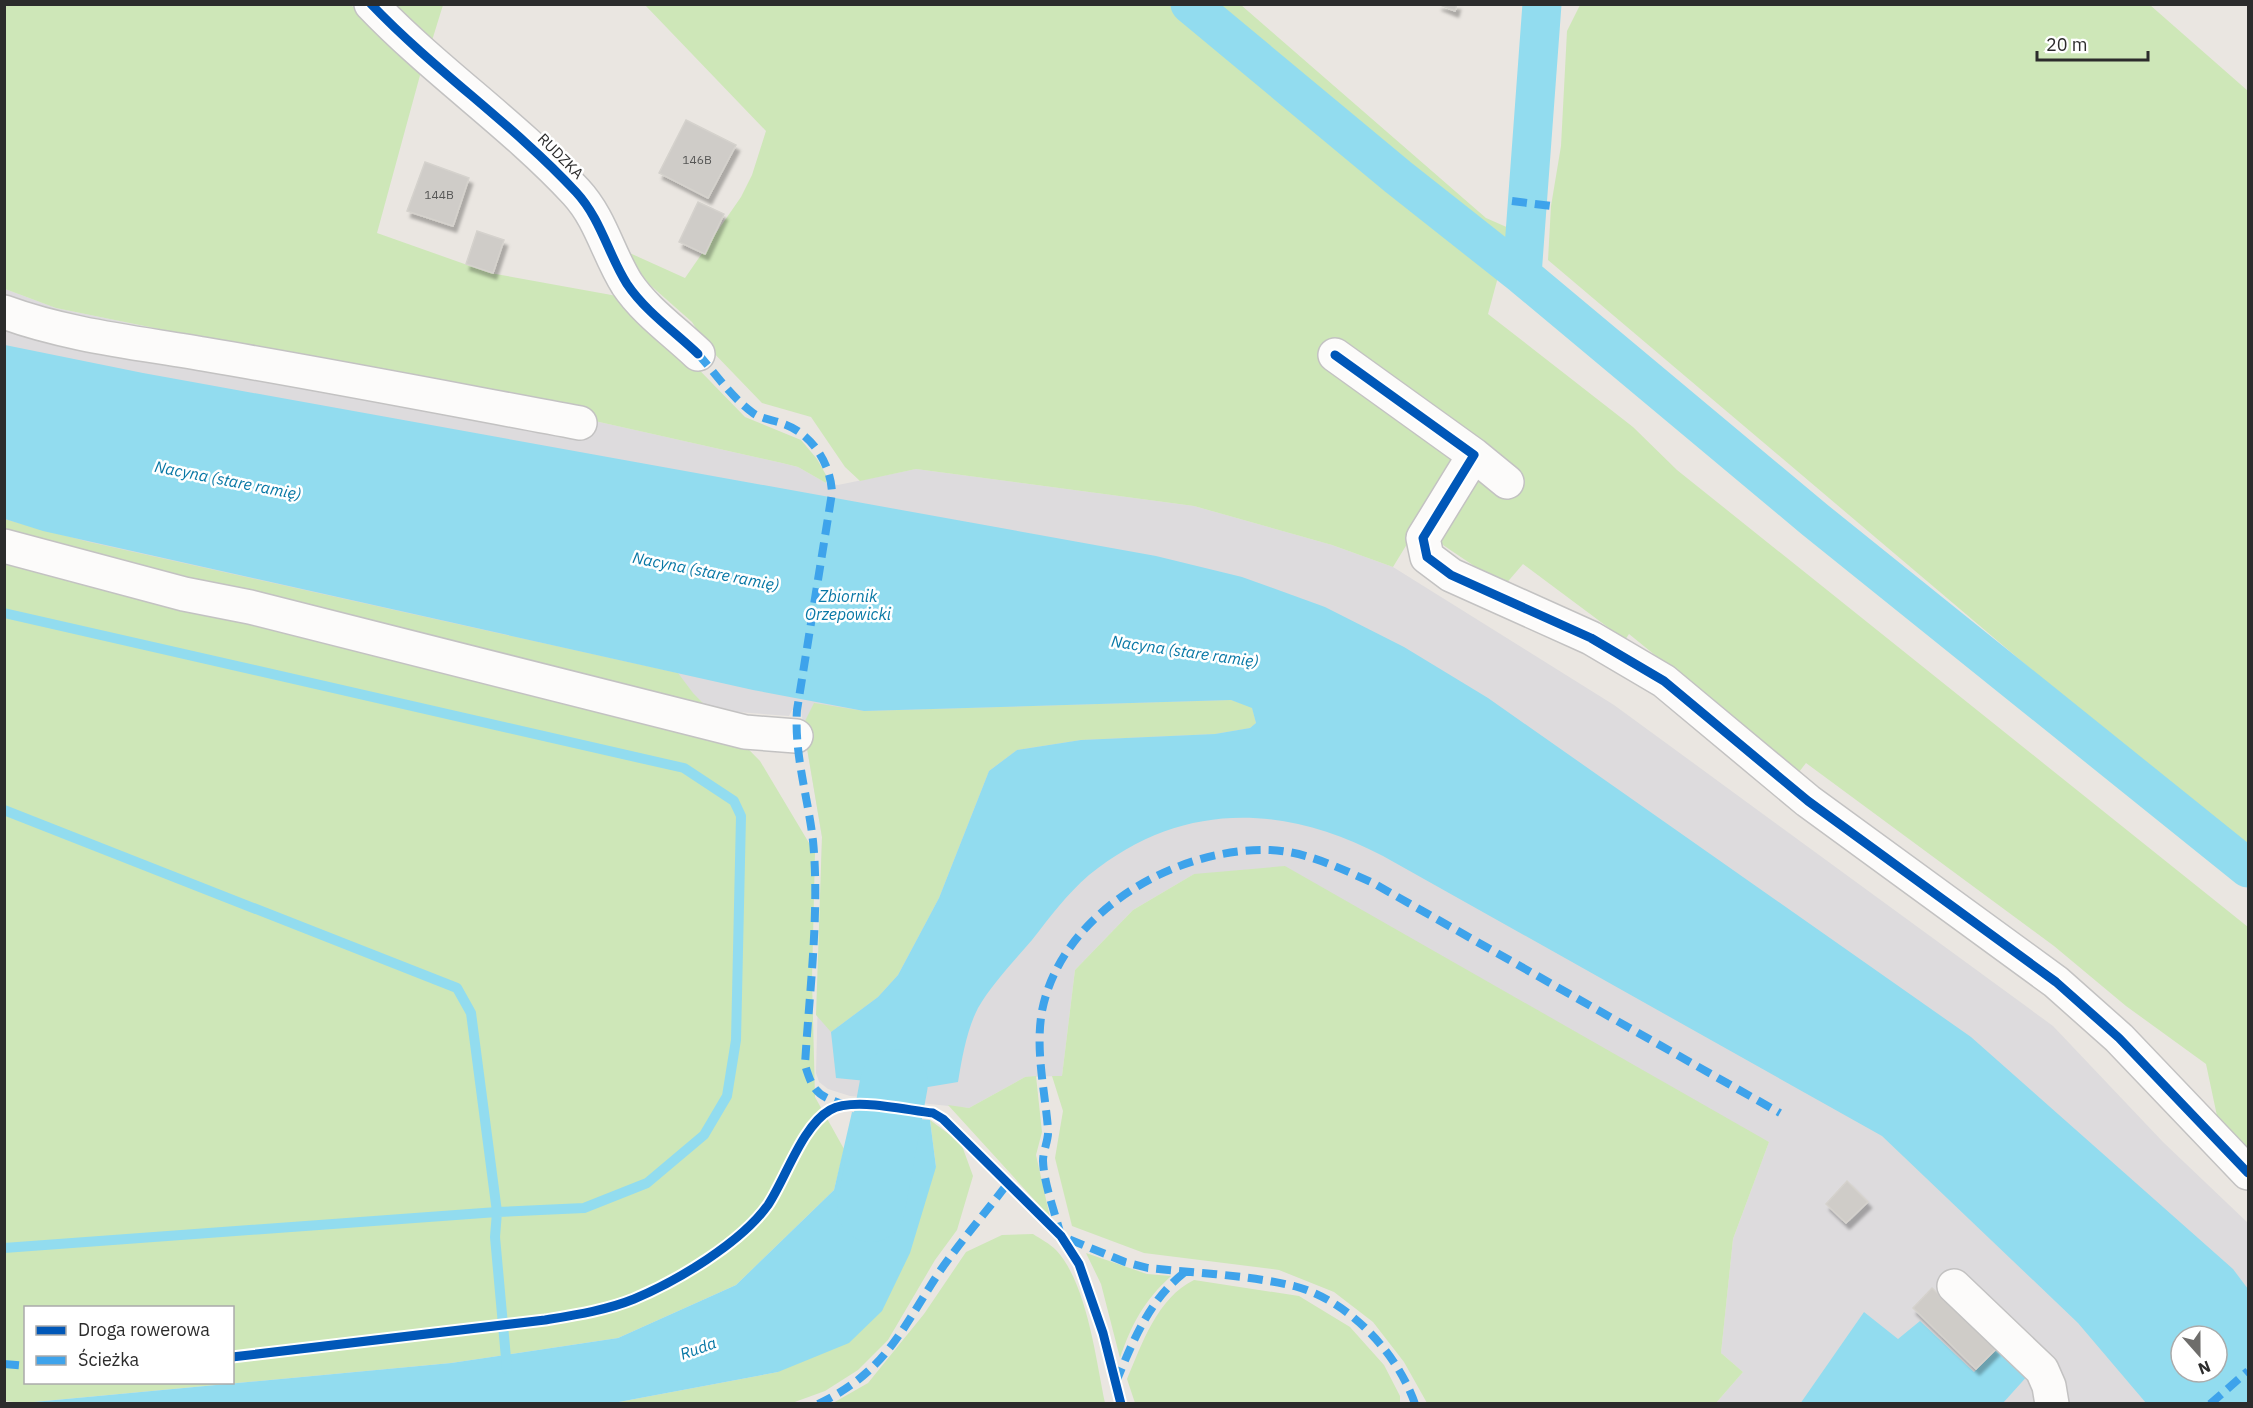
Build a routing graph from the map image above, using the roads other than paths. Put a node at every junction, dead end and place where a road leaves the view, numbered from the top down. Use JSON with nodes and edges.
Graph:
{"nodes":[{"id":1,"x":371,"y":4,"type":"edge"},
{"id":2,"x":4,"y":312,"type":"edge"},
{"id":3,"x":698,"y":354,"type":"dead end"},
{"id":4,"x":1335,"y":355,"type":"dead end"},
{"id":5,"x":580,"y":423,"type":"dead end"},
{"id":6,"x":1474,"y":454,"type":"junction"},
{"id":7,"x":1508,"y":482,"type":"dead end"},
{"id":8,"x":4,"y":546,"type":"edge"},
{"id":9,"x":796,"y":736,"type":"dead end"},
{"id":10,"x":2248,"y":1173,"type":"edge"},
{"id":11,"x":1954,"y":1286,"type":"dead end"},
{"id":12,"x":2052,"y":1404,"type":"edge"}],
"edges":[{"from":1,"to":3,"type":"street","name":"RUDZKA"},
{"from":2,"to":5,"type":"street"},
{"from":4,"to":6,"type":"street"},
{"from":6,"to":7,"type":"street"},
{"from":6,"to":10,"type":"street"},
{"from":8,"to":9,"type":"street"},
{"from":11,"to":12,"type":"street"}]}
